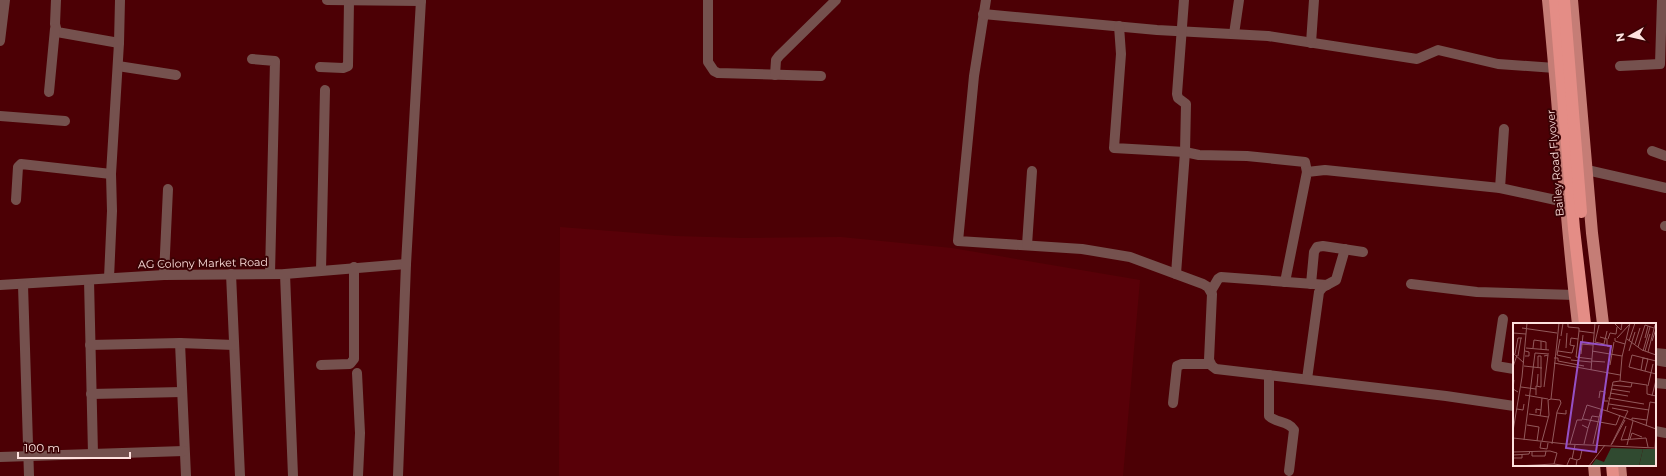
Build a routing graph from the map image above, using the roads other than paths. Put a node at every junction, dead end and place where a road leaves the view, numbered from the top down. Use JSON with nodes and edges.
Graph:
{"nodes":[{"id":1,"x":5,"y":0,"type":"edge"},
{"id":2,"x":56,"y":0,"type":"edge"},
{"id":3,"x":120,"y":0,"type":"edge"},
{"id":4,"x":326,"y":0,"type":"edge"},
{"id":5,"x":421,"y":0,"type":"edge"},
{"id":6,"x":708,"y":0,"type":"edge"},
{"id":7,"x":836,"y":0,"type":"edge"},
{"id":8,"x":986,"y":0,"type":"edge"},
{"id":9,"x":1184,"y":0,"type":"edge"},
{"id":10,"x":1239,"y":0,"type":"edge"},
{"id":11,"x":1314,"y":0,"type":"edge"},
{"id":12,"x":1548,"y":0,"type":"edge"},
{"id":13,"x":1555,"y":0,"type":"edge"},
{"id":14,"x":1564,"y":0,"type":"edge"},
{"id":15,"x":1572,"y":0,"type":"edge"},
{"id":16,"x":1662,"y":0,"type":"edge"},
{"id":17,"x":349,"y":1,"type":"junction"},
{"id":18,"x":983,"y":14,"type":"junction"},
{"id":19,"x":1,"y":16,"type":"edge"},
{"id":20,"x":1119,"y":26,"type":"junction"},
{"id":21,"x":55,"y":29,"type":"junction"},
{"id":22,"x":1181,"y":31,"type":"junction"},
{"id":23,"x":1575,"y":32,"type":"junction"},
{"id":24,"x":1234,"y":34,"type":"junction"},
{"id":25,"x":1551,"y":34,"type":"junction"},
{"id":26,"x":0,"y":41,"type":"edge"},
{"id":27,"x":119,"y":43,"type":"junction"},
{"id":28,"x":1311,"y":43,"type":"junction"},
{"id":29,"x":252,"y":59,"type":"dead end"},
{"id":30,"x":118,"y":66,"type":"junction"},
{"id":31,"x":1620,"y":66,"type":"dead end"},
{"id":32,"x":320,"y":67,"type":"dead end"},
{"id":33,"x":1555,"y":68,"type":"junction"},
{"id":34,"x":176,"y":75,"type":"dead end"},
{"id":35,"x":775,"y":75,"type":"junction"},
{"id":36,"x":821,"y":76,"type":"dead end"},
{"id":37,"x":1580,"y":85,"type":"junction"},
{"id":38,"x":1556,"y":87,"type":"junction"},
{"id":39,"x":325,"y":90,"type":"dead end"},
{"id":40,"x":48,"y":92,"type":"dead end"},
{"id":41,"x":0,"y":116,"type":"edge"},
{"id":42,"x":65,"y":121,"type":"dead end"},
{"id":43,"x":1504,"y":129,"type":"dead end"},
{"id":44,"x":1652,"y":151,"type":"dead end"},
{"id":45,"x":1185,"y":152,"type":"junction"},
{"id":46,"x":1666,"y":156,"type":"edge"},
{"id":47,"x":1587,"y":170,"type":"junction"},
{"id":48,"x":1032,"y":171,"type":"dead end"},
{"id":49,"x":1307,"y":172,"type":"junction"},
{"id":50,"x":111,"y":174,"type":"junction"},
{"id":51,"x":1500,"y":188,"type":"junction"},
{"id":52,"x":1666,"y":188,"type":"edge"},
{"id":53,"x":168,"y":189,"type":"dead end"},
{"id":54,"x":16,"y":200,"type":"dead end"},
{"id":55,"x":1565,"y":202,"type":"junction"},
{"id":56,"x":1026,"y":245,"type":"junction"},
{"id":57,"x":1344,"y":249,"type":"junction"},
{"id":58,"x":1363,"y":252,"type":"dead end"},
{"id":59,"x":406,"y":264,"type":"junction"},
{"id":60,"x":354,"y":267,"type":"junction"},
{"id":61,"x":321,"y":270,"type":"junction"},
{"id":62,"x":231,"y":274,"type":"junction"},
{"id":63,"x":270,"y":274,"type":"junction"},
{"id":64,"x":285,"y":274,"type":"junction"},
{"id":65,"x":1176,"y":274,"type":"junction"},
{"id":66,"x":164,"y":275,"type":"junction"},
{"id":67,"x":109,"y":278,"type":"junction"},
{"id":68,"x":89,"y":280,"type":"junction"},
{"id":69,"x":1285,"y":282,"type":"junction"},
{"id":70,"x":1311,"y":284,"type":"junction"},
{"id":71,"x":1411,"y":284,"type":"dead end"},
{"id":72,"x":0,"y":285,"type":"edge"},
{"id":73,"x":23,"y":285,"type":"junction"},
{"id":74,"x":1327,"y":285,"type":"junction"},
{"id":75,"x":1211,"y":291,"type":"junction"},
{"id":76,"x":1574,"y":295,"type":"junction"},
{"id":77,"x":1503,"y":319,"type":"dead end"},
{"id":78,"x":1578,"y":323,"type":"edge"},
{"id":79,"x":1585,"y":323,"type":"edge"},
{"id":80,"x":1593,"y":323,"type":"edge"},
{"id":81,"x":1602,"y":323,"type":"edge"},
{"id":82,"x":180,"y":343,"type":"junction"},
{"id":83,"x":90,"y":345,"type":"junction"},
{"id":84,"x":234,"y":345,"type":"junction"},
{"id":85,"x":1656,"y":353,"type":"edge"},
{"id":86,"x":1666,"y":354,"type":"edge"},
{"id":87,"x":1656,"y":360,"type":"edge"},
{"id":88,"x":1666,"y":362,"type":"edge"},
{"id":89,"x":1210,"y":364,"type":"junction"},
{"id":90,"x":321,"y":366,"type":"dead end"},
{"id":91,"x":1513,"y":369,"type":"edge"},
{"id":92,"x":357,"y":373,"type":"dead end"},
{"id":93,"x":1269,"y":375,"type":"junction"},
{"id":94,"x":1307,"y":380,"type":"junction"},
{"id":95,"x":1656,"y":383,"type":"edge"},
{"id":96,"x":1666,"y":384,"type":"edge"},
{"id":97,"x":182,"y":392,"type":"junction"},
{"id":98,"x":91,"y":394,"type":"junction"},
{"id":99,"x":1173,"y":404,"type":"dead end"},
{"id":100,"x":1513,"y":406,"type":"edge"},
{"id":101,"x":1656,"y":424,"type":"edge"},
{"id":102,"x":1666,"y":427,"type":"edge"},
{"id":103,"x":1656,"y":431,"type":"edge"},
{"id":104,"x":1666,"y":434,"type":"edge"},
{"id":105,"x":184,"y":451,"type":"junction"},
{"id":106,"x":93,"y":454,"type":"junction"},
{"id":107,"x":28,"y":456,"type":"junction"},
{"id":108,"x":0,"y":457,"type":"edge"},
{"id":109,"x":1594,"y":466,"type":"edge"},
{"id":110,"x":1604,"y":466,"type":"edge"},
{"id":111,"x":1612,"y":466,"type":"edge"},
{"id":112,"x":1620,"y":466,"type":"edge"},
{"id":113,"x":1289,"y":471,"type":"dead end"},
{"id":114,"x":29,"y":476,"type":"edge"},
{"id":115,"x":186,"y":476,"type":"edge"},
{"id":116,"x":240,"y":476,"type":"edge"},
{"id":117,"x":294,"y":476,"type":"edge"},
{"id":118,"x":358,"y":476,"type":"edge"},
{"id":119,"x":398,"y":476,"type":"edge"},
{"id":120,"x":1595,"y":476,"type":"edge"},
{"id":121,"x":1605,"y":476,"type":"edge"},
{"id":122,"x":1613,"y":476,"type":"edge"},
{"id":123,"x":1621,"y":476,"type":"edge"}],
"edges":[{"from":1,"to":19,"type":"street"},
{"from":2,"to":21,"type":"street"},
{"from":3,"to":27,"type":"street"},
{"from":4,"to":17,"type":"street"},
{"from":5,"to":17,"type":"street"},
{"from":5,"to":59,"type":"street"},
{"from":6,"to":35,"type":"street"},
{"from":7,"to":35,"type":"street"},
{"from":8,"to":18,"type":"street"},
{"from":9,"to":22,"type":"street"},
{"from":10,"to":24,"type":"street"},
{"from":11,"to":28,"type":"street"},
{"from":12,"to":25,"type":"main road"},
{"from":13,"to":79,"type":"highway","name":"Bailey Road Flyover","bridge":true},
{"from":14,"to":80,"type":"highway","name":"Bailey Road Flyover","bridge":true},
{"from":15,"to":23,"type":"main road"},
{"from":16,"to":31,"type":"street"},
{"from":17,"to":32,"type":"street"},
{"from":18,"to":20,"type":"street"},
{"from":18,"to":56,"type":"street"},
{"from":19,"to":26,"type":"street"},
{"from":20,"to":22,"type":"street"},
{"from":20,"to":45,"type":"street"},
{"from":21,"to":27,"type":"street"},
{"from":21,"to":40,"type":"street"},
{"from":22,"to":24,"type":"street"},
{"from":22,"to":45,"type":"street"},
{"from":23,"to":25,"type":"main road"},
{"from":23,"to":37,"type":"main road"},
{"from":24,"to":28,"type":"street"},
{"from":25,"to":33,"type":"main road"},
{"from":27,"to":30,"type":"street"},
{"from":28,"to":33,"type":"street"},
{"from":29,"to":63,"type":"street"},
{"from":30,"to":34,"type":"street"},
{"from":30,"to":50,"type":"street"},
{"from":33,"to":38,"type":"main road"},
{"from":35,"to":36,"type":"street"},
{"from":37,"to":38,"type":"main road"},
{"from":37,"to":47,"type":"main road"},
{"from":38,"to":55,"type":"main road"},
{"from":39,"to":61,"type":"street"},
{"from":41,"to":42,"type":"street"},
{"from":43,"to":51,"type":"street"},
{"from":44,"to":46,"type":"street"},
{"from":45,"to":49,"type":"street"},
{"from":45,"to":65,"type":"street"},
{"from":47,"to":52,"type":"street"},
{"from":47,"to":81,"type":"main road"},
{"from":48,"to":56,"type":"street"},
{"from":49,"to":51,"type":"street"},
{"from":49,"to":69,"type":"street"},
{"from":50,"to":54,"type":"street"},
{"from":50,"to":67,"type":"street"},
{"from":51,"to":55,"type":"street"},
{"from":53,"to":66,"type":"street"},
{"from":55,"to":76,"type":"main road"},
{"from":56,"to":65,"type":"street"},
{"from":57,"to":58,"type":"street"},
{"from":57,"to":70,"type":"street"},
{"from":57,"to":74,"type":"street"},
{"from":59,"to":60,"type":"street","name":"AG Colony Market Road"},
{"from":59,"to":119,"type":"street"},
{"from":60,"to":61,"type":"street","name":"AG Colony Market Road"},
{"from":60,"to":90,"type":"street"},
{"from":61,"to":64,"type":"street","name":"AG Colony Market Road"},
{"from":62,"to":63,"type":"street","name":"AG Colony Market Road"},
{"from":62,"to":66,"type":"street","name":"AG Colony Market Road"},
{"from":62,"to":84,"type":"street"},
{"from":63,"to":64,"type":"street","name":"AG Colony Market Road"},
{"from":64,"to":117,"type":"street"},
{"from":65,"to":75,"type":"street"},
{"from":66,"to":67,"type":"street","name":"AG Colony Market Road"},
{"from":67,"to":68,"type":"street","name":"AG Colony Market Road"},
{"from":68,"to":73,"type":"street","name":"AG Colony Market Road"},
{"from":68,"to":83,"type":"street"},
{"from":69,"to":70,"type":"street"},
{"from":69,"to":75,"type":"street"},
{"from":70,"to":74,"type":"street"},
{"from":71,"to":76,"type":"street"},
{"from":72,"to":73,"type":"street","name":"AG Colony Market Road"},
{"from":73,"to":107,"type":"street"},
{"from":74,"to":94,"type":"street"},
{"from":75,"to":89,"type":"street"},
{"from":76,"to":78,"type":"main road"},
{"from":77,"to":91,"type":"street"},
{"from":82,"to":83,"type":"street"},
{"from":82,"to":84,"type":"street"},
{"from":82,"to":97,"type":"street"},
{"from":83,"to":98,"type":"street"},
{"from":84,"to":116,"type":"street"},
{"from":85,"to":86,"type":"street"},
{"from":87,"to":88,"type":"street"},
{"from":89,"to":93,"type":"street"},
{"from":89,"to":99,"type":"street"},
{"from":92,"to":118,"type":"street"},
{"from":93,"to":94,"type":"street"},
{"from":93,"to":113,"type":"street"},
{"from":94,"to":100,"type":"street"},
{"from":95,"to":96,"type":"street"},
{"from":97,"to":98,"type":"street"},
{"from":97,"to":105,"type":"street"},
{"from":98,"to":106,"type":"street"},
{"from":101,"to":102,"type":"street"},
{"from":103,"to":104,"type":"street"},
{"from":105,"to":106,"type":"street"},
{"from":105,"to":115,"type":"street"},
{"from":106,"to":107,"type":"street"},
{"from":107,"to":108,"type":"street"},
{"from":107,"to":114,"type":"street"},
{"from":109,"to":120,"type":"main road"},
{"from":110,"to":121,"type":"highway"},
{"from":111,"to":122,"type":"highway"},
{"from":112,"to":123,"type":"main road"}]}
